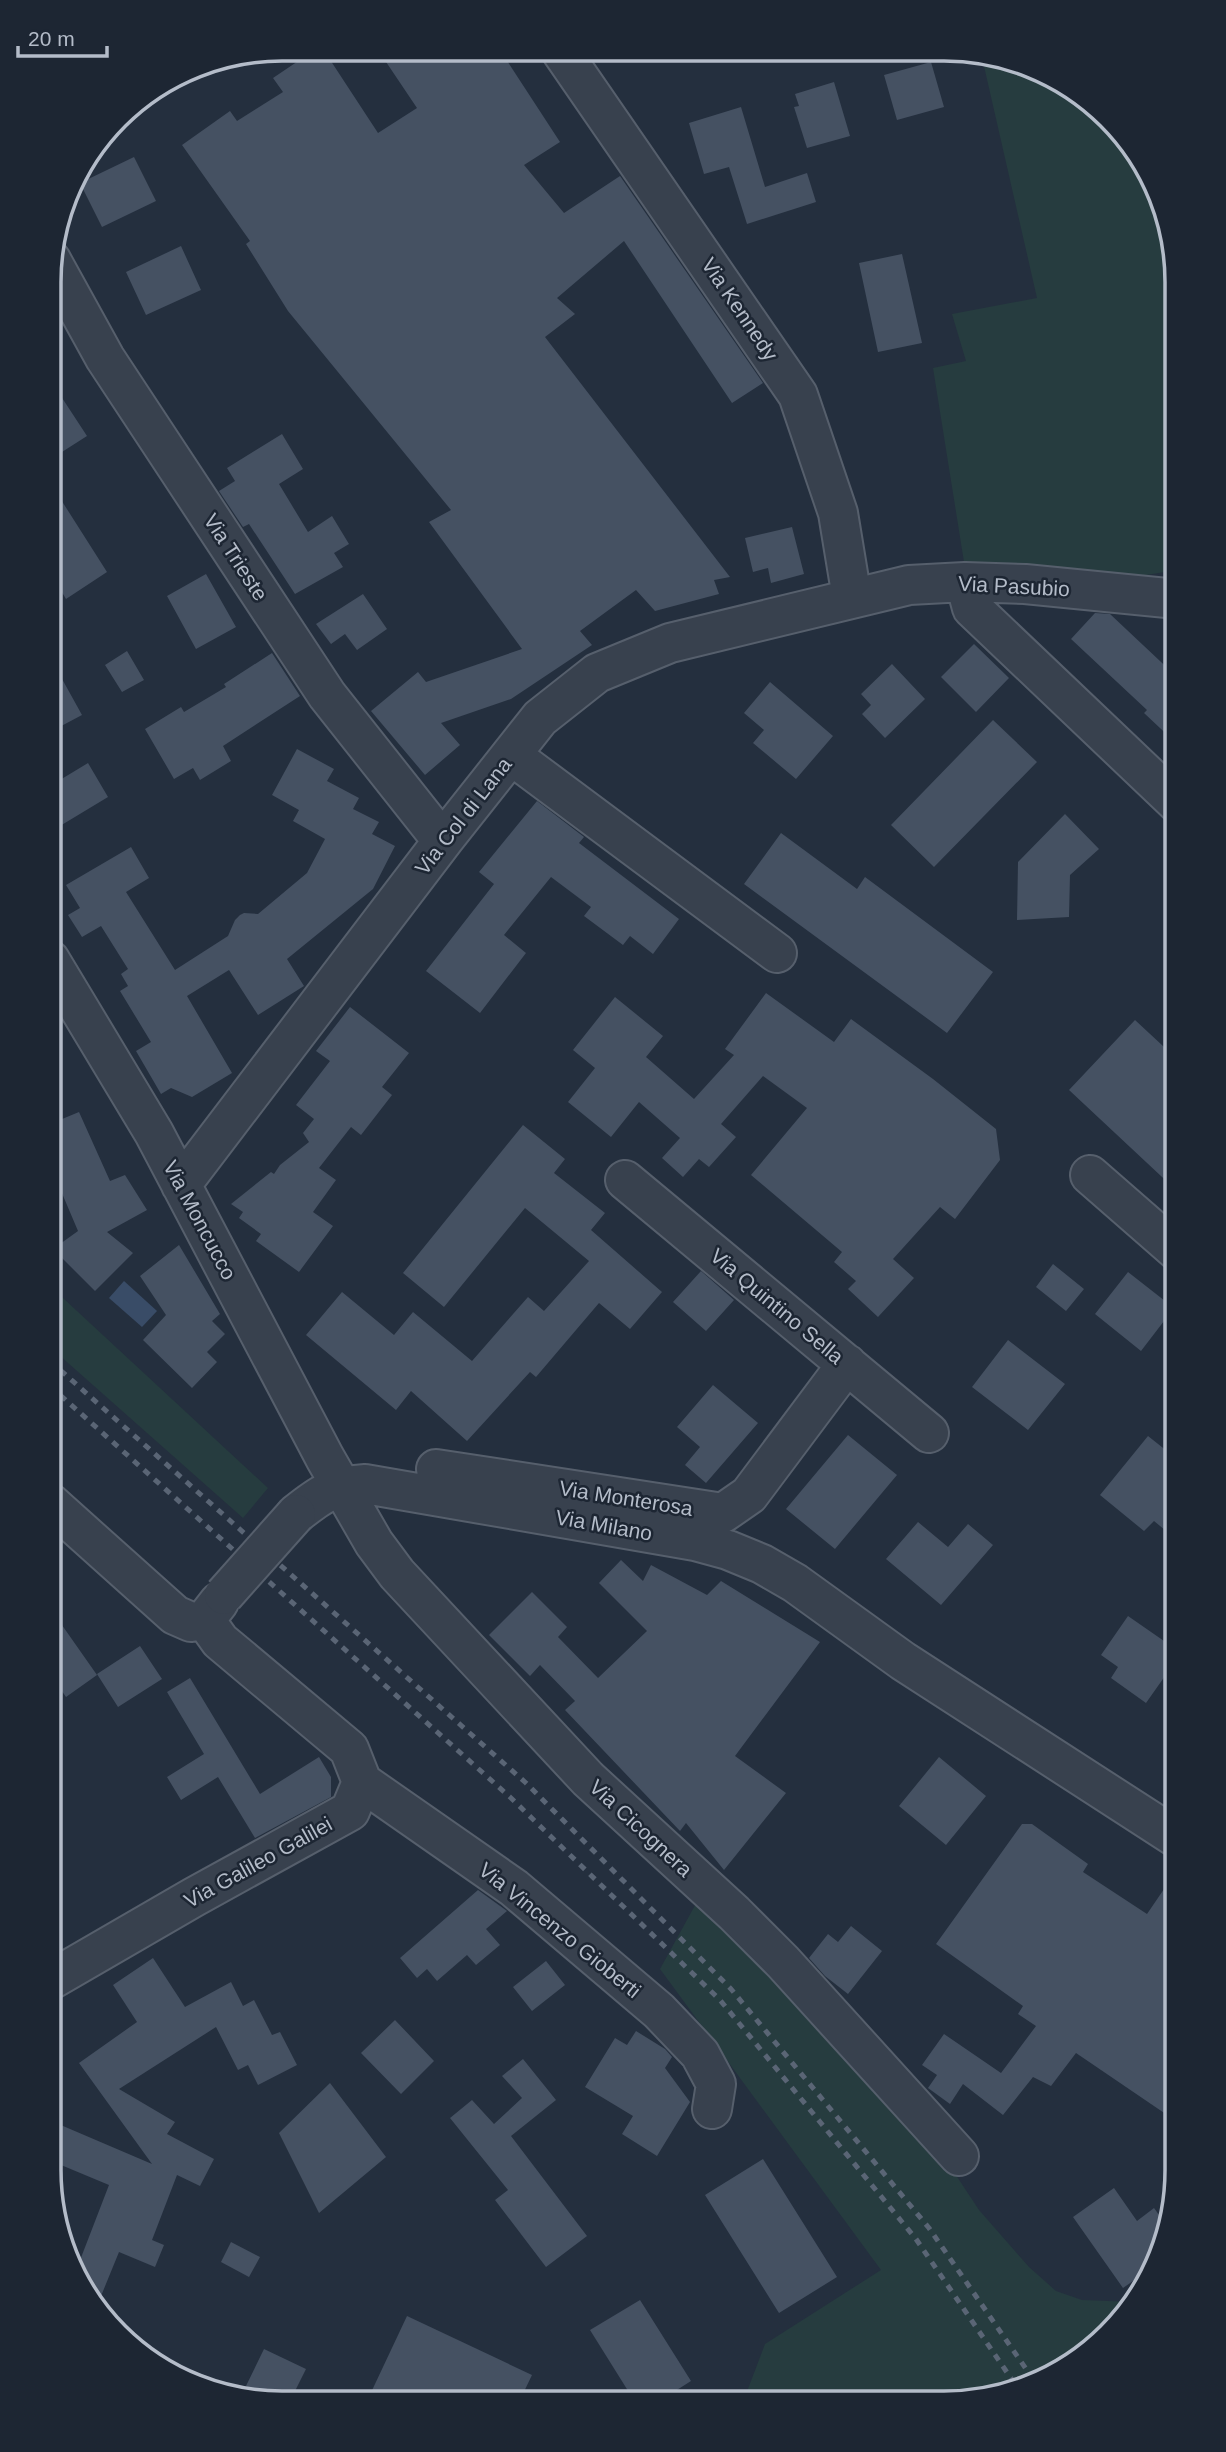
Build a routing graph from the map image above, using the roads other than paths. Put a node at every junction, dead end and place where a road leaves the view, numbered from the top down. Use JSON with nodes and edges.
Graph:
{"nodes":[{"id":1,"x":568,"y":61,"type":"edge"},
{"id":2,"x":62,"y":280,"type":"edge"},
{"id":3,"x":965,"y":582,"type":"junction"},
{"id":4,"x":852,"y":598,"type":"junction"},
{"id":5,"x":1165,"y":598,"type":"edge"},
{"id":6,"x":511,"y":754,"type":"junction"},
{"id":7,"x":1165,"y":791,"type":"edge"},
{"id":8,"x":444,"y":838,"type":"junction"},
{"id":9,"x":777,"y":953,"type":"dead end"},
{"id":10,"x":62,"y":979,"type":"edge"},
{"id":11,"x":1090,"y":1175,"type":"dead end"},
{"id":12,"x":625,"y":1180,"type":"dead end"},
{"id":13,"x":181,"y":1185,"type":"junction"},
{"id":14,"x":1164,"y":1240,"type":"edge"},
{"id":15,"x":847,"y":1364,"type":"junction"},
{"id":16,"x":929,"y":1433,"type":"dead end"},
{"id":17,"x":342,"y":1485,"type":"junction"},
{"id":18,"x":61,"y":1513,"type":"edge"},
{"id":19,"x":214,"y":1608,"type":"junction"},
{"id":20,"x":362,"y":1782,"type":"junction"},
{"id":21,"x":1164,"y":1830,"type":"edge"},
{"id":22,"x":61,"y":1974,"type":"edge"},
{"id":23,"x":712,"y":2109,"type":"dead end"},
{"id":24,"x":959,"y":2156,"type":"dead end"}],
"edges":[{"from":1,"to":4,"type":"street","name":"Via Kennedy"},
{"from":2,"to":8,"type":"street","name":"Via Trieste"},
{"from":3,"to":4,"type":"street","name":"Via Pasubio"},
{"from":3,"to":5,"type":"street","name":"Via Pasubio"},
{"from":3,"to":7,"type":"street"},
{"from":4,"to":6,"type":"street","name":"Via Col di Lana"},
{"from":6,"to":8,"type":"street","name":"Via Col di Lana"},
{"from":6,"to":9,"type":"street"},
{"from":8,"to":13,"type":"street","name":"Via Col di Lana"},
{"from":10,"to":13,"type":"street","name":"Via Moncucco"},
{"from":11,"to":14,"type":"street"},
{"from":12,"to":15,"type":"street","name":"Via Quintino Sella"},
{"from":13,"to":17,"type":"street","name":"Via Moncucco"},
{"from":15,"to":16,"type":"street","name":"Via Quintino Sella"},
{"from":15,"to":17,"type":"street","name":"Via Monterosa"},
{"from":17,"to":19,"type":"street","name":"Via Milano","bridge":true},
{"from":17,"to":21,"type":"street","name":"Via Milano"},
{"from":17,"to":24,"type":"street","name":"Via Cicognera"},
{"from":18,"to":19,"type":"street"},
{"from":19,"to":20,"type":"street"},
{"from":20,"to":22,"type":"street","name":"Via Galileo Galilei"},
{"from":20,"to":23,"type":"street","name":"Via Vincenzo Gioberti"}]}
